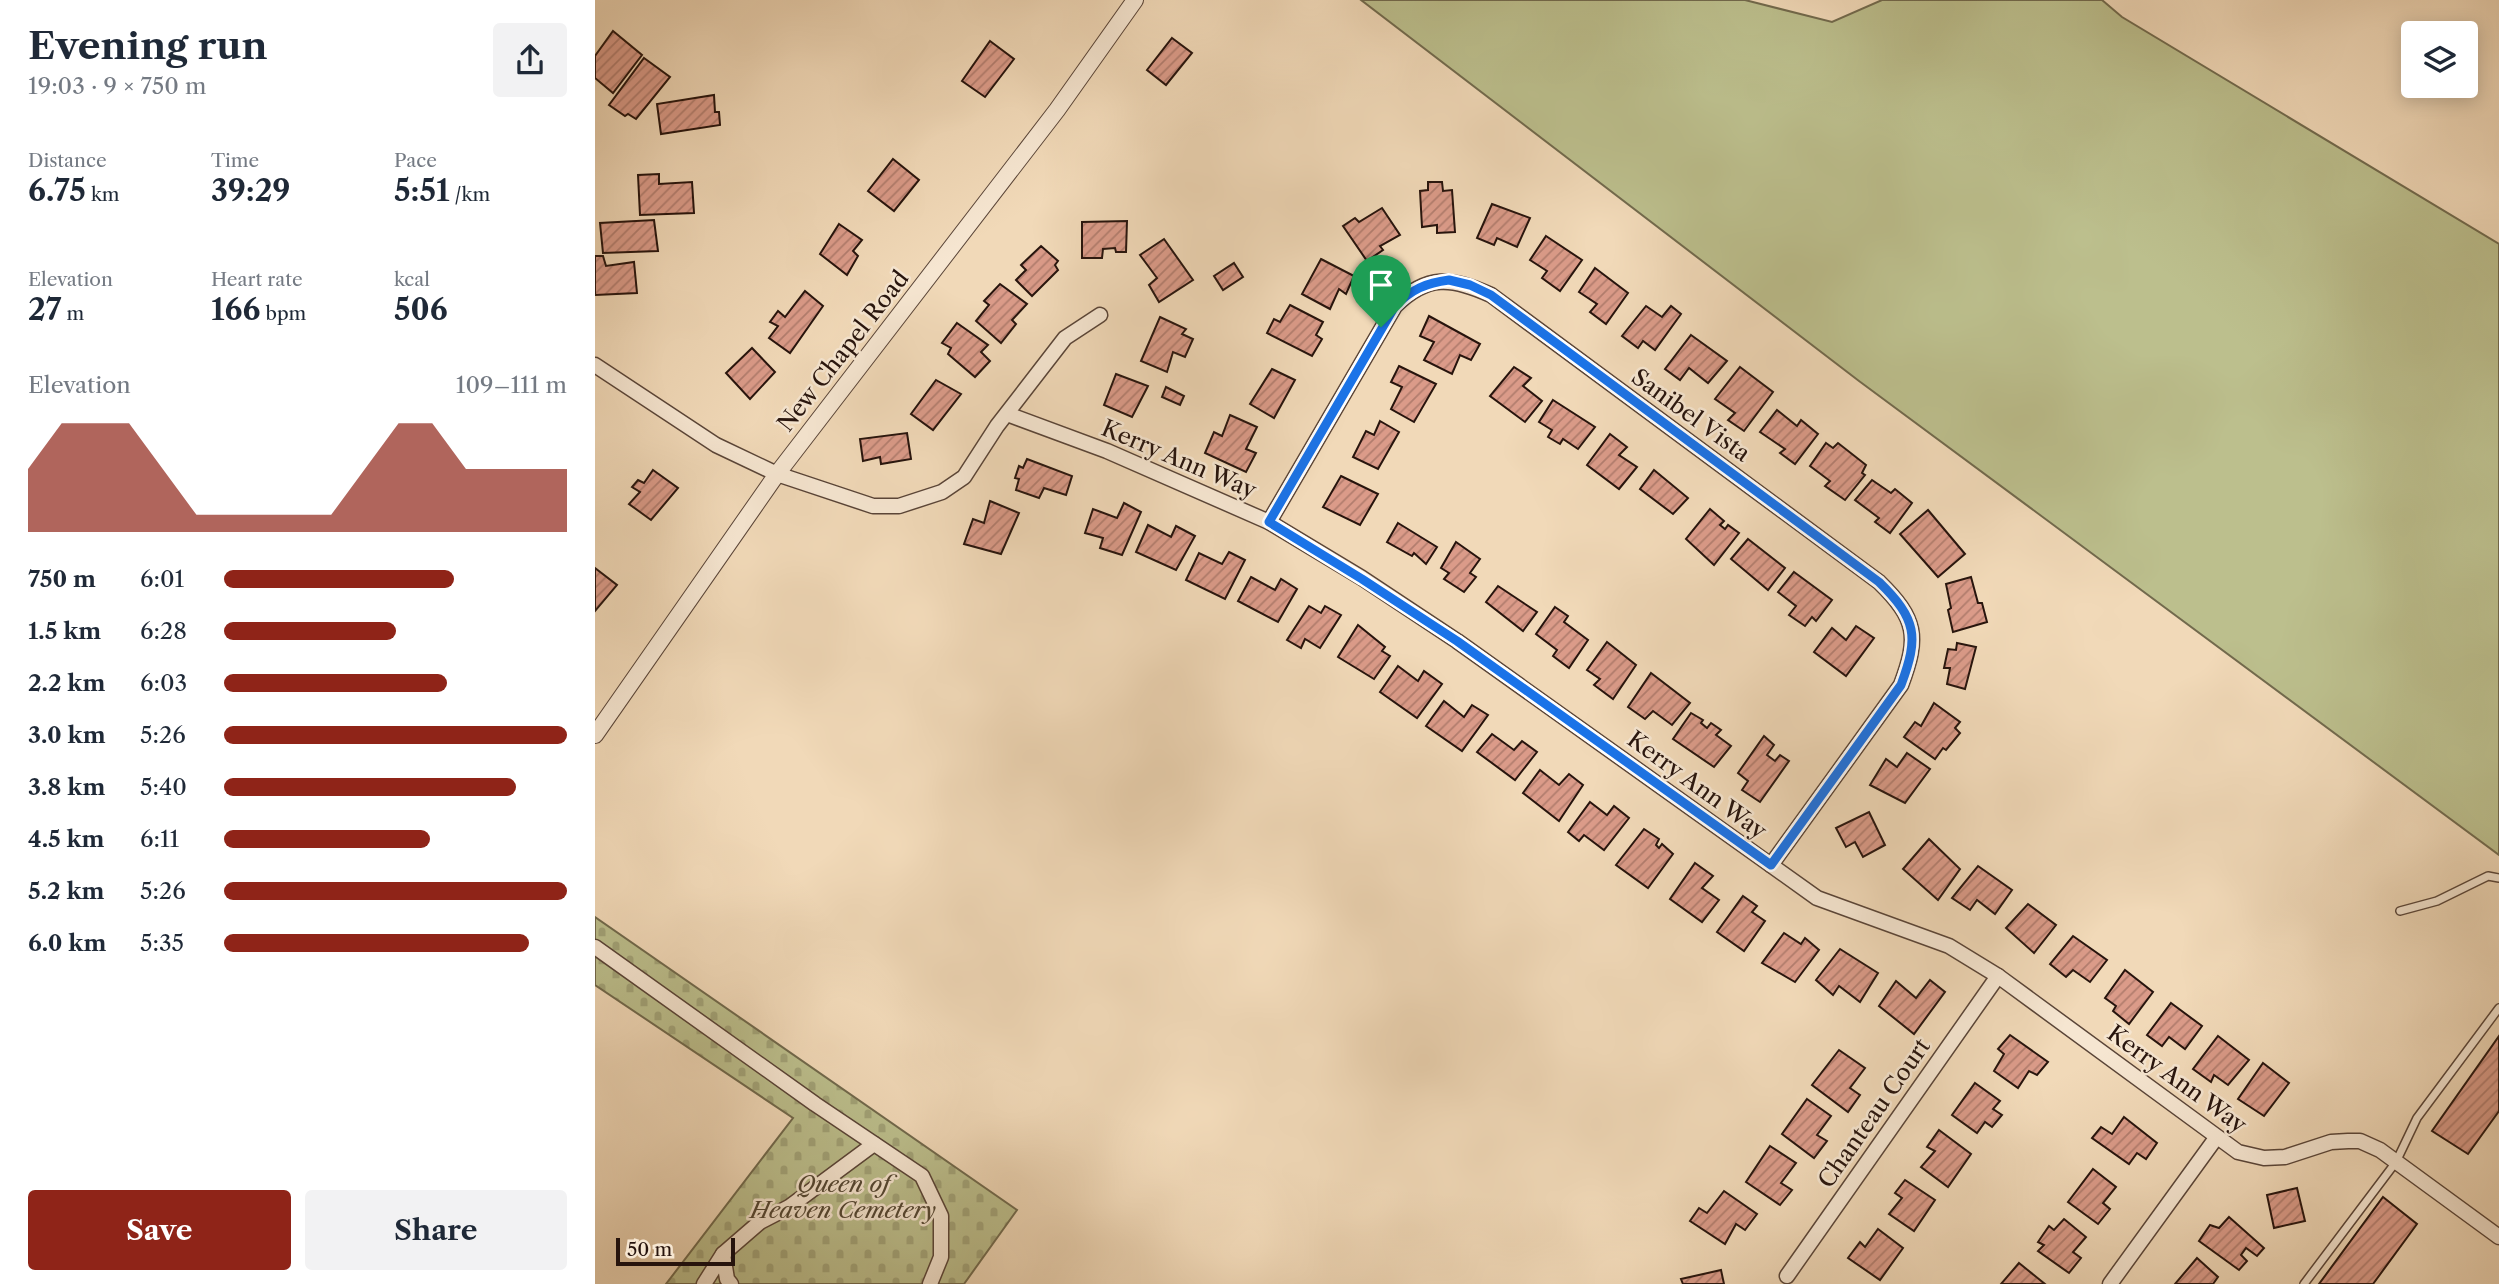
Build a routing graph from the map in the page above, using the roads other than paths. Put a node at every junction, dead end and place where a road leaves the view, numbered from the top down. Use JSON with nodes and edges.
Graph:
{"nodes":[{"id":1,"x":1135,"y":0,"type":"edge"},
{"id":2,"x":1100,"y":315,"type":"dead end"},
{"id":3,"x":595,"y":365,"type":"edge"},
{"id":4,"x":1007,"y":414,"type":"junction"},
{"id":5,"x":777,"y":474,"type":"junction"},
{"id":6,"x":1269,"y":522,"type":"junction"},
{"id":7,"x":595,"y":735,"type":"edge"},
{"id":8,"x":1771,"y":865,"type":"junction"},
{"id":9,"x":2499,"y":878,"type":"edge"},
{"id":10,"x":2399,"y":911,"type":"dead end"},
{"id":11,"x":595,"y":947,"type":"edge"},
{"id":12,"x":1998,"y":976,"type":"junction"},
{"id":13,"x":2499,"y":1008,"type":"edge"},
{"id":14,"x":2217,"y":1138,"type":"junction"},
{"id":15,"x":874,"y":1144,"type":"junction"},
{"id":16,"x":2396,"y":1162,"type":"junction"},
{"id":17,"x":2499,"y":1237,"type":"edge"},
{"id":18,"x":723,"y":1254,"type":"junction"},
{"id":19,"x":1787,"y":1276,"type":"dead end"},
{"id":20,"x":704,"y":1284,"type":"edge"},
{"id":21,"x":731,"y":1284,"type":"edge"},
{"id":22,"x":930,"y":1284,"type":"edge"},
{"id":23,"x":2110,"y":1284,"type":"edge"},
{"id":24,"x":2304,"y":1284,"type":"edge"}],
"edges":[{"from":1,"to":5,"type":"street","name":"New Chapel Road"},
{"from":2,"to":4,"type":"street"},
{"from":3,"to":5,"type":"street"},
{"from":4,"to":5,"type":"street"},
{"from":4,"to":6,"type":"street","name":"Kerry Ann Way"},
{"from":5,"to":7,"type":"street","name":"New Chapel Road"},
{"from":6,"to":8,"type":"street","name":"Kerry Ann Way"},
{"from":6,"to":8,"type":"street","name":"Sanibel Vista"},
{"from":8,"to":12,"type":"street","name":"Kerry Ann Way"},
{"from":9,"to":10,"type":"lane"},
{"from":11,"to":15,"type":"street"},
{"from":12,"to":14,"type":"street","name":"Kerry Ann Way"},
{"from":12,"to":19,"type":"street","name":"Chanteau Court"},
{"from":13,"to":16,"type":"lane"},
{"from":14,"to":16,"type":"street","name":"Kerry Ann Way"},
{"from":14,"to":23,"type":"street"},
{"from":15,"to":18,"type":"street"},
{"from":15,"to":22,"type":"street"},
{"from":16,"to":17,"type":"street","name":"Kerry Ann Way"},
{"from":16,"to":24,"type":"lane"},
{"from":18,"to":20,"type":"street"},
{"from":18,"to":21,"type":"street"}]}
